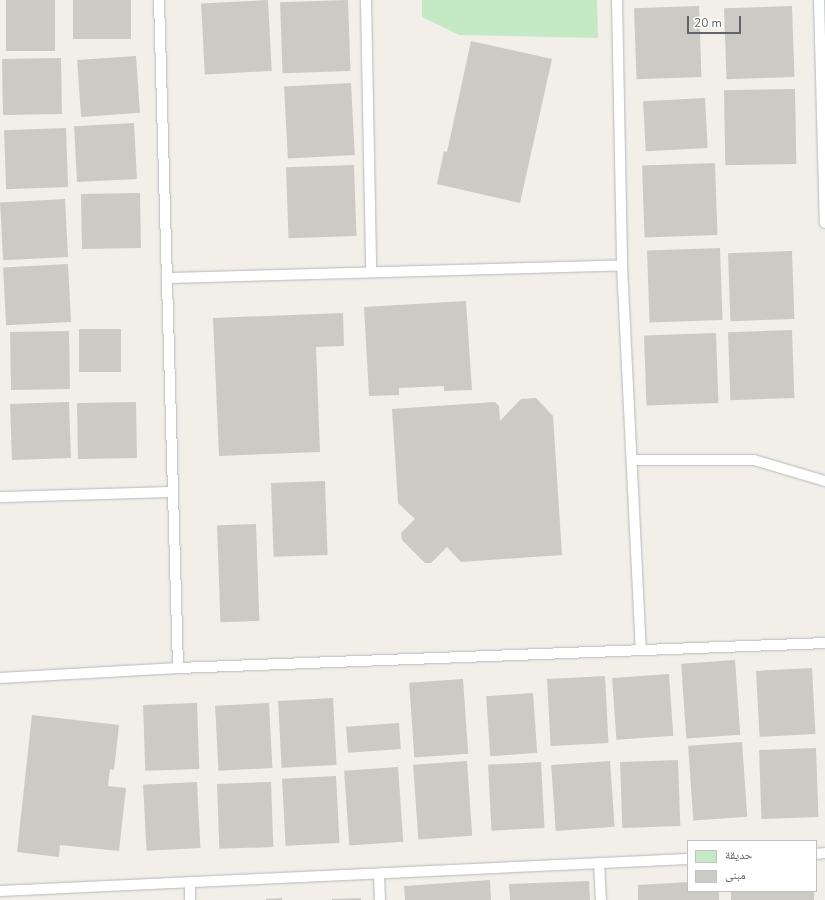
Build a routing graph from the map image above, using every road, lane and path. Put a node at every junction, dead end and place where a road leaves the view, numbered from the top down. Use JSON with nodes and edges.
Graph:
{"nodes":[{"id":1,"x":159,"y":0,"type":"edge"},
{"id":2,"x":366,"y":0,"type":"edge"},
{"id":3,"x":617,"y":0,"type":"edge"},
{"id":4,"x":819,"y":0,"type":"edge"},
{"id":5,"x":825,"y":223,"type":"edge"},
{"id":6,"x":622,"y":265,"type":"junction"},
{"id":7,"x":371,"y":272,"type":"junction"},
{"id":8,"x":167,"y":278,"type":"junction"},
{"id":9,"x":633,"y":460,"type":"junction"},
{"id":10,"x":825,"y":481,"type":"edge"},
{"id":11,"x":173,"y":492,"type":"junction"},
{"id":12,"x":0,"y":497,"type":"edge"},
{"id":13,"x":825,"y":643,"type":"edge"},
{"id":14,"x":641,"y":649,"type":"junction"},
{"id":15,"x":178,"y":668,"type":"junction"},
{"id":16,"x":0,"y":678,"type":"edge"},
{"id":17,"x":687,"y":859,"type":"edge"},
{"id":18,"x":599,"y":863,"type":"junction"},
{"id":19,"x":379,"y":874,"type":"junction"},
{"id":20,"x":190,"y":882,"type":"junction"},
{"id":21,"x":0,"y":891,"type":"edge"},
{"id":22,"x":190,"y":900,"type":"edge"},
{"id":23,"x":380,"y":900,"type":"edge"},
{"id":24,"x":601,"y":900,"type":"edge"}],
"edges":[{"from":1,"to":8,"type":"lane"},
{"from":2,"to":7,"type":"lane"},
{"from":3,"to":6,"type":"lane"},
{"from":4,"to":5,"type":"lane"},
{"from":6,"to":7,"type":"lane"},
{"from":6,"to":9,"type":"lane"},
{"from":7,"to":8,"type":"lane"},
{"from":8,"to":11,"type":"lane"},
{"from":9,"to":10,"type":"lane"},
{"from":9,"to":14,"type":"lane"},
{"from":11,"to":12,"type":"lane"},
{"from":11,"to":15,"type":"lane"},
{"from":13,"to":14,"type":"lane"},
{"from":14,"to":15,"type":"lane"},
{"from":15,"to":16,"type":"lane"},
{"from":17,"to":18,"type":"lane"},
{"from":18,"to":19,"type":"lane"},
{"from":18,"to":24,"type":"lane"},
{"from":19,"to":20,"type":"lane"},
{"from":19,"to":23,"type":"lane"},
{"from":20,"to":21,"type":"lane"},
{"from":20,"to":22,"type":"lane"}]}
